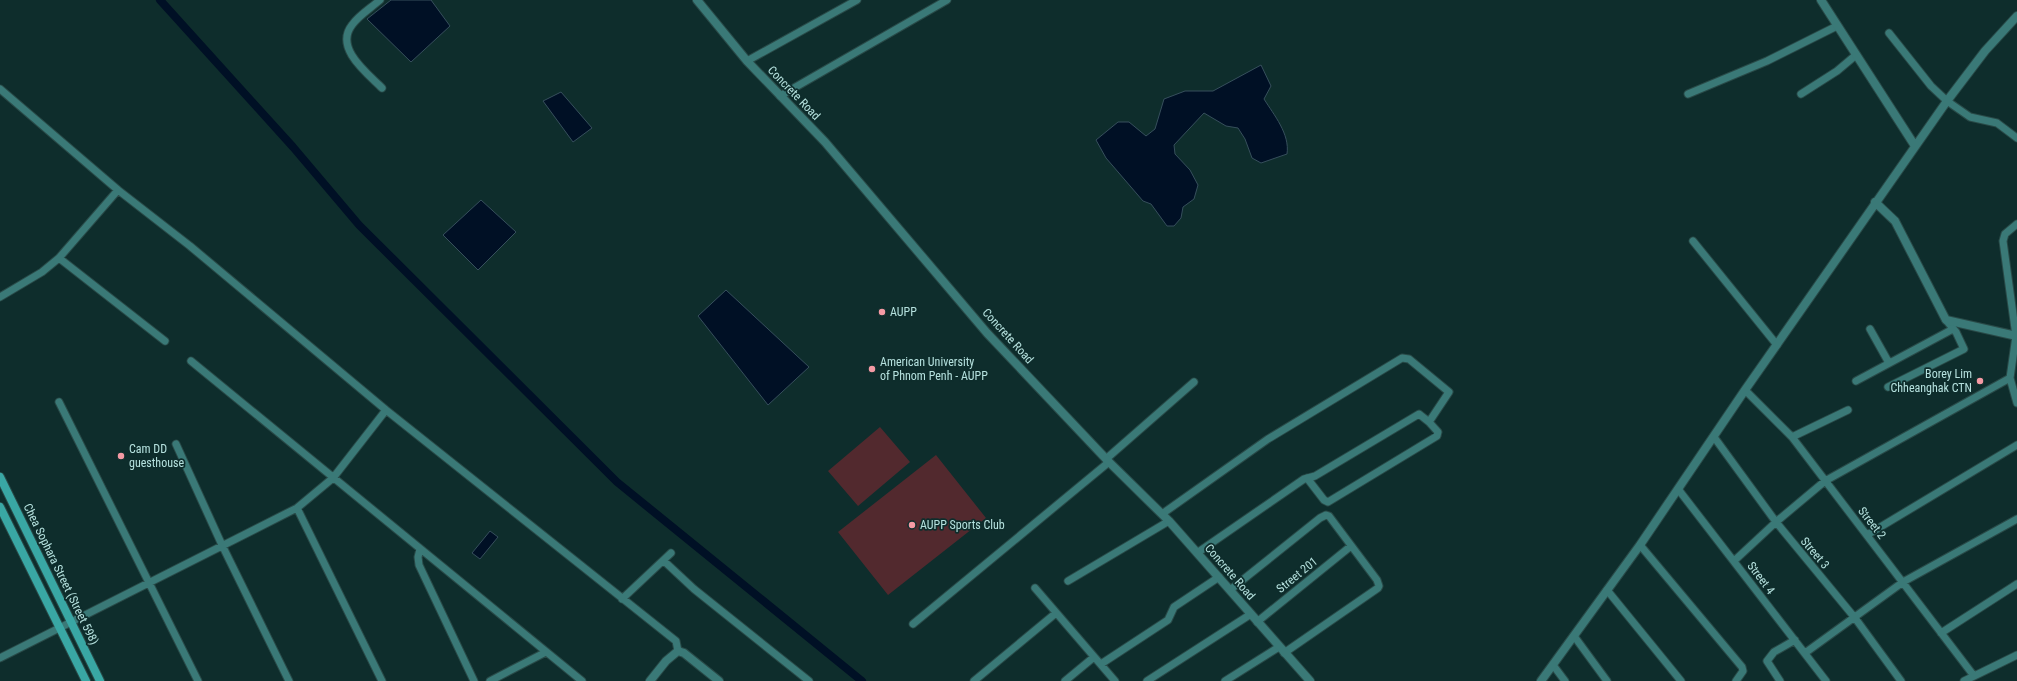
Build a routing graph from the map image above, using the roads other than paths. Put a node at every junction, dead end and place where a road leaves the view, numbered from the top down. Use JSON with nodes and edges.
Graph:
{"nodes":[{"id":1,"x":380,"y":0,"type":"edge"},
{"id":2,"x":697,"y":0,"type":"edge"},
{"id":3,"x":857,"y":0,"type":"edge"},
{"id":4,"x":947,"y":0,"type":"edge"},
{"id":5,"x":1821,"y":0,"type":"edge"},
{"id":6,"x":2017,"y":16,"type":"edge"},
{"id":7,"x":1837,"y":26,"type":"junction"},
{"id":8,"x":1889,"y":32,"type":"dead end"},
{"id":9,"x":1856,"y":55,"type":"junction"},
{"id":10,"x":747,"y":61,"type":"junction"},
{"id":11,"x":382,"y":88,"type":"dead end"},
{"id":12,"x":0,"y":89,"type":"edge"},
{"id":13,"x":1688,"y":94,"type":"dead end"},
{"id":14,"x":1801,"y":94,"type":"dead end"},
{"id":15,"x":780,"y":96,"type":"junction"},
{"id":16,"x":1947,"y":101,"type":"junction"},
{"id":17,"x":2017,"y":138,"type":"edge"},
{"id":18,"x":1914,"y":146,"type":"junction"},
{"id":19,"x":118,"y":190,"type":"junction"},
{"id":20,"x":1875,"y":202,"type":"junction"},
{"id":21,"x":2017,"y":224,"type":"edge"},
{"id":22,"x":1693,"y":240,"type":"dead end"},
{"id":23,"x":59,"y":258,"type":"junction"},
{"id":24,"x":0,"y":297,"type":"edge"},
{"id":25,"x":1946,"y":320,"type":"junction"},
{"id":26,"x":1870,"y":328,"type":"dead end"},
{"id":27,"x":1953,"y":328,"type":"junction"},
{"id":28,"x":2016,"y":336,"type":"edge"},
{"id":29,"x":165,"y":341,"type":"dead end"},
{"id":30,"x":1777,"y":345,"type":"junction"},
{"id":31,"x":191,"y":361,"type":"dead end"},
{"id":32,"x":1889,"y":362,"type":"junction"},
{"id":33,"x":2010,"y":378,"type":"junction"},
{"id":34,"x":1856,"y":381,"type":"dead end"},
{"id":35,"x":1194,"y":382,"type":"dead end"},
{"id":36,"x":1888,"y":387,"type":"dead end"},
{"id":37,"x":1745,"y":390,"type":"junction"},
{"id":38,"x":59,"y":402,"type":"dead end"},
{"id":39,"x":2017,"y":403,"type":"edge"},
{"id":40,"x":386,"y":410,"type":"junction"},
{"id":41,"x":1848,"y":410,"type":"dead end"},
{"id":42,"x":1429,"y":422,"type":"junction"},
{"id":43,"x":1714,"y":437,"type":"junction"},
{"id":44,"x":1792,"y":437,"type":"junction"},
{"id":45,"x":176,"y":444,"type":"dead end"},
{"id":46,"x":2017,"y":445,"type":"edge"},
{"id":47,"x":1108,"y":460,"type":"junction"},
{"id":48,"x":0,"y":476,"type":"edge"},
{"id":49,"x":333,"y":478,"type":"junction"},
{"id":50,"x":1307,"y":478,"type":"junction"},
{"id":51,"x":1825,"y":481,"type":"junction"},
{"id":52,"x":1678,"y":489,"type":"junction"},
{"id":53,"x":0,"y":507,"type":"edge"},
{"id":54,"x":297,"y":508,"type":"junction"},
{"id":55,"x":1162,"y":514,"type":"junction"},
{"id":56,"x":2017,"y":519,"type":"edge"},
{"id":57,"x":1169,"y":521,"type":"junction"},
{"id":58,"x":1776,"y":522,"type":"junction"},
{"id":59,"x":1867,"y":535,"type":"junction"},
{"id":60,"x":222,"y":545,"type":"junction"},
{"id":61,"x":1640,"y":545,"type":"junction"},
{"id":62,"x":1351,"y":546,"type":"junction"},
{"id":63,"x":420,"y":549,"type":"junction"},
{"id":64,"x":671,"y":553,"type":"dead end"},
{"id":65,"x":1197,"y":553,"type":"junction"},
{"id":66,"x":664,"y":561,"type":"junction"},
{"id":67,"x":1734,"y":561,"type":"junction"},
{"id":68,"x":1219,"y":577,"type":"junction"},
{"id":69,"x":1068,"y":581,"type":"dead end"},
{"id":70,"x":1903,"y":582,"type":"junction"},
{"id":71,"x":148,"y":583,"type":"junction"},
{"id":72,"x":2017,"y":584,"type":"edge"},
{"id":73,"x":1035,"y":588,"type":"dead end"},
{"id":74,"x":1230,"y":590,"type":"junction"},
{"id":75,"x":1608,"y":590,"type":"junction"},
{"id":76,"x":622,"y":599,"type":"junction"},
{"id":77,"x":1056,"y":613,"type":"junction"},
{"id":78,"x":1250,"y":614,"type":"junction"},
{"id":79,"x":1855,"y":618,"type":"junction"},
{"id":80,"x":71,"y":622,"type":"junction"},
{"id":81,"x":1258,"y":622,"type":"junction"},
{"id":82,"x":913,"y":624,"type":"dead end"},
{"id":83,"x":60,"y":628,"type":"junction"},
{"id":84,"x":1942,"y":633,"type":"junction"},
{"id":85,"x":1574,"y":636,"type":"junction"},
{"id":86,"x":1795,"y":640,"type":"junction"},
{"id":87,"x":1281,"y":650,"type":"junction"},
{"id":88,"x":546,"y":652,"type":"junction"},
{"id":89,"x":678,"y":652,"type":"junction"},
{"id":90,"x":1805,"y":654,"type":"junction"},
{"id":91,"x":2017,"y":656,"type":"edge"},
{"id":92,"x":1094,"y":657,"type":"junction"},
{"id":93,"x":0,"y":658,"type":"edge"},
{"id":94,"x":1100,"y":664,"type":"junction"},
{"id":95,"x":1553,"y":665,"type":"junction"},
{"id":96,"x":1974,"y":676,"type":"junction"},
{"id":97,"x":86,"y":681,"type":"edge"},
{"id":98,"x":100,"y":681,"type":"edge"},
{"id":99,"x":198,"y":681,"type":"edge"},
{"id":100,"x":289,"y":681,"type":"edge"},
{"id":101,"x":382,"y":681,"type":"edge"},
{"id":102,"x":474,"y":681,"type":"edge"},
{"id":103,"x":490,"y":681,"type":"edge"},
{"id":104,"x":582,"y":681,"type":"edge"},
{"id":105,"x":650,"y":681,"type":"edge"},
{"id":106,"x":719,"y":681,"type":"edge"},
{"id":107,"x":809,"y":681,"type":"edge"},
{"id":108,"x":974,"y":681,"type":"edge"},
{"id":109,"x":1065,"y":681,"type":"edge"},
{"id":110,"x":1115,"y":681,"type":"edge"},
{"id":111,"x":1147,"y":681,"type":"edge"},
{"id":112,"x":1225,"y":681,"type":"edge"},
{"id":113,"x":1310,"y":681,"type":"edge"},
{"id":114,"x":1541,"y":681,"type":"edge"},
{"id":115,"x":1565,"y":681,"type":"edge"},
{"id":116,"x":1608,"y":681,"type":"edge"},
{"id":117,"x":1681,"y":681,"type":"edge"},
{"id":118,"x":1736,"y":681,"type":"edge"},
{"id":119,"x":1780,"y":681,"type":"edge"},
{"id":120,"x":1826,"y":681,"type":"edge"},
{"id":121,"x":1901,"y":681,"type":"edge"},
{"id":122,"x":1964,"y":681,"type":"edge"}],
"edges":[{"from":1,"to":11,"type":"street"},
{"from":2,"to":10,"type":"street","name":"Concrete Road"},
{"from":3,"to":10,"type":"street"},
{"from":4,"to":15,"type":"street"},
{"from":5,"to":7,"type":"street"},
{"from":6,"to":16,"type":"street"},
{"from":7,"to":9,"type":"street"},
{"from":7,"to":13,"type":"street"},
{"from":8,"to":16,"type":"street"},
{"from":9,"to":14,"type":"street"},
{"from":9,"to":18,"type":"street"},
{"from":10,"to":15,"type":"street","name":"Concrete Road"},
{"from":12,"to":19,"type":"street"},
{"from":15,"to":47,"type":"street","name":"Concrete Road"},
{"from":16,"to":17,"type":"street"},
{"from":16,"to":18,"type":"street"},
{"from":18,"to":20,"type":"street"},
{"from":19,"to":23,"type":"street"},
{"from":19,"to":40,"type":"street"},
{"from":20,"to":25,"type":"street"},
{"from":20,"to":30,"type":"street"},
{"from":21,"to":28,"type":"street"},
{"from":22,"to":30,"type":"street"},
{"from":23,"to":24,"type":"street"},
{"from":23,"to":29,"type":"street"},
{"from":25,"to":27,"type":"street"},
{"from":25,"to":28,"type":"street"},
{"from":26,"to":32,"type":"street"},
{"from":27,"to":32,"type":"street"},
{"from":27,"to":36,"type":"street"},
{"from":28,"to":33,"type":"street"},
{"from":30,"to":37,"type":"street"},
{"from":31,"to":49,"type":"street"},
{"from":32,"to":34,"type":"street"},
{"from":33,"to":39,"type":"street"},
{"from":33,"to":51,"type":"street"},
{"from":35,"to":47,"type":"street"},
{"from":37,"to":43,"type":"street"},
{"from":37,"to":44,"type":"street","name":"Street 2"},
{"from":38,"to":71,"type":"street"},
{"from":40,"to":49,"type":"street"},
{"from":40,"to":76,"type":"street"},
{"from":41,"to":44,"type":"street"},
{"from":42,"to":50,"type":"street"},
{"from":42,"to":50,"type":"street"},
{"from":42,"to":55,"type":"street"},
{"from":43,"to":52,"type":"street"},
{"from":43,"to":58,"type":"street","name":"Street 3"},
{"from":44,"to":51,"type":"street","name":"Street 2"},
{"from":45,"to":60,"type":"street"},
{"from":46,"to":59,"type":"street"},
{"from":47,"to":55,"type":"street","name":"Concrete Road"},
{"from":47,"to":82,"type":"street"},
{"from":48,"to":80,"type":"main road","name":"Chea Sophara Street (Street 598)"},
{"from":49,"to":54,"type":"street"},
{"from":49,"to":63,"type":"street"},
{"from":50,"to":65,"type":"street"},
{"from":51,"to":58,"type":"street"},
{"from":51,"to":59,"type":"street","name":"Street 2"},
{"from":52,"to":61,"type":"street"},
{"from":52,"to":67,"type":"street","name":"Street 4"},
{"from":53,"to":83,"type":"main road","name":"Chea Sophara Street (Street 598)"},
{"from":54,"to":60,"type":"street"},
{"from":54,"to":101,"type":"street"},
{"from":55,"to":57,"type":"street","name":"Concrete Road"},
{"from":56,"to":70,"type":"street"},
{"from":57,"to":65,"type":"street","name":"Concrete Road"},
{"from":57,"to":69,"type":"street"},
{"from":58,"to":67,"type":"street"},
{"from":58,"to":79,"type":"street","name":"Street 3"},
{"from":59,"to":70,"type":"street","name":"Street 2"},
{"from":60,"to":71,"type":"street"},
{"from":60,"to":100,"type":"street"},
{"from":61,"to":75,"type":"street"},
{"from":61,"to":118,"type":"street"},
{"from":62,"to":74,"type":"street"},
{"from":62,"to":81,"type":"street","name":"Street 201"},
{"from":62,"to":87,"type":"street"},
{"from":63,"to":88,"type":"street"},
{"from":63,"to":102,"type":"street"},
{"from":64,"to":66,"type":"street"},
{"from":65,"to":68,"type":"street","name":"Concrete Road"},
{"from":66,"to":76,"type":"street"},
{"from":66,"to":107,"type":"street"},
{"from":67,"to":86,"type":"street","name":"Street 4"},
{"from":68,"to":74,"type":"street","name":"Concrete Road"},
{"from":68,"to":94,"type":"street"},
{"from":70,"to":79,"type":"street"},
{"from":70,"to":84,"type":"street","name":"Street 2"},
{"from":71,"to":80,"type":"street"},
{"from":71,"to":99,"type":"street"},
{"from":72,"to":84,"type":"street"},
{"from":73,"to":77,"type":"street"},
{"from":74,"to":78,"type":"street","name":"Concrete Road"},
{"from":75,"to":85,"type":"street"},
{"from":75,"to":117,"type":"street"},
{"from":76,"to":89,"type":"street"},
{"from":77,"to":92,"type":"street"},
{"from":77,"to":108,"type":"street"},
{"from":78,"to":81,"type":"street","name":"Concrete Road"},
{"from":78,"to":111,"type":"street"},
{"from":79,"to":90,"type":"street"},
{"from":79,"to":121,"type":"street","name":"Street 3"},
{"from":80,"to":83,"type":"street"},
{"from":80,"to":98,"type":"main road","name":"Chea Sophara Street (Street 598)"},
{"from":81,"to":87,"type":"street","name":"Concrete Road"},
{"from":83,"to":93,"type":"street"},
{"from":83,"to":97,"type":"main road","name":"Chea Sophara Street (Street 598)"},
{"from":84,"to":96,"type":"street","name":"Street 2"},
{"from":85,"to":95,"type":"street"},
{"from":85,"to":116,"type":"street"},
{"from":86,"to":90,"type":"street","name":"Street 4"},
{"from":86,"to":119,"type":"street"},
{"from":87,"to":112,"type":"street"},
{"from":87,"to":113,"type":"street","name":"Concrete Road"},
{"from":88,"to":103,"type":"street"},
{"from":88,"to":104,"type":"street"},
{"from":89,"to":105,"type":"street"},
{"from":89,"to":106,"type":"street"},
{"from":90,"to":120,"type":"street","name":"Street 4"},
{"from":91,"to":96,"type":"street"},
{"from":92,"to":94,"type":"street"},
{"from":92,"to":109,"type":"street"},
{"from":94,"to":110,"type":"street"},
{"from":95,"to":114,"type":"street"},
{"from":95,"to":115,"type":"street"},
{"from":96,"to":122,"type":"street"}]}
